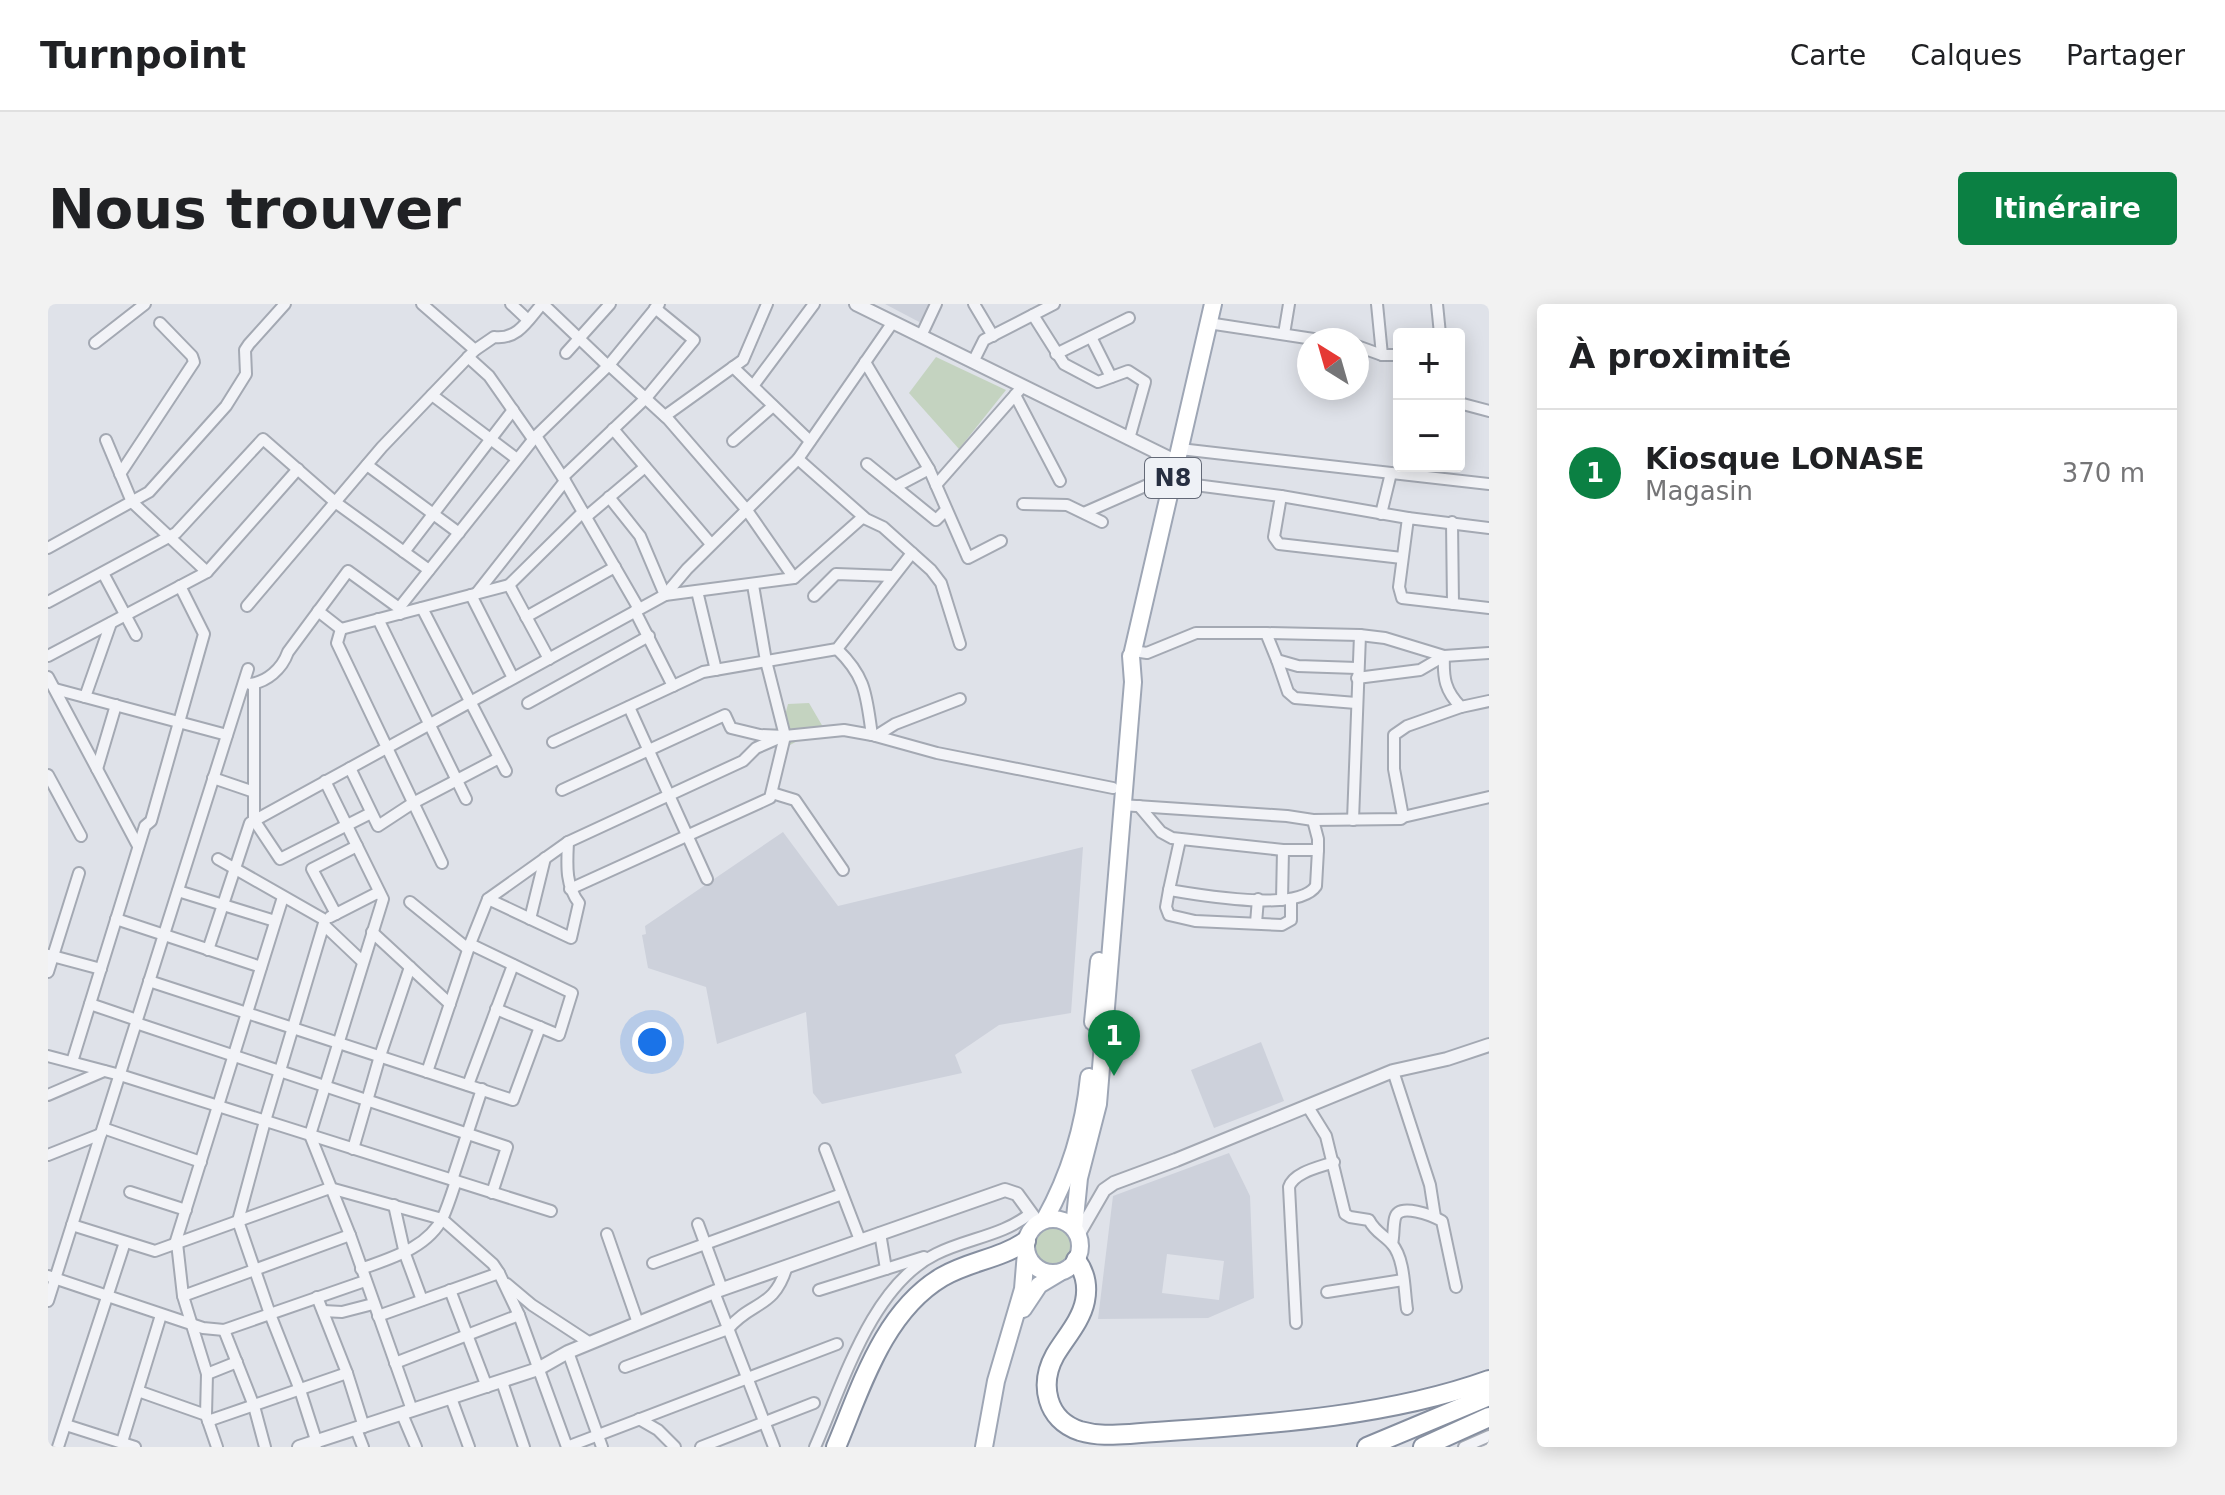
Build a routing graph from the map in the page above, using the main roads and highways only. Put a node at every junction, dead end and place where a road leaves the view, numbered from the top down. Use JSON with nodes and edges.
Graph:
{"nodes":[{"id":1,"x":1213,"y":304,"type":"edge"},
{"id":2,"x":1133,"y":651,"type":"road end"},
{"id":3,"x":1038,"y":1218,"type":"junction"},
{"id":4,"x":1076,"y":1232,"type":"junction"},
{"id":5,"x":1026,"y":1246,"type":"junction"},
{"id":6,"x":1076,"y":1260,"type":"junction"},
{"id":7,"x":1059,"y":1272,"type":"junction"},
{"id":8,"x":1015,"y":1321,"type":"junction"},
{"id":9,"x":1489,"y":1380,"type":"edge"},
{"id":10,"x":1489,"y":1396,"type":"edge"},
{"id":11,"x":1489,"y":1409,"type":"edge"},
{"id":12,"x":1489,"y":1417,"type":"edge"},
{"id":13,"x":836,"y":1447,"type":"edge"},
{"id":14,"x":984,"y":1447,"type":"edge"},
{"id":15,"x":1367,"y":1447,"type":"edge"},
{"id":16,"x":1398,"y":1447,"type":"edge"},
{"id":17,"x":1423,"y":1447,"type":"edge"}],
"edges":[{"from":1,"to":2,"type":"main road","number":"N8"},
{"from":3,"to":4,"type":"main road"},
{"from":3,"to":4,"type":"main road"},
{"from":3,"to":5,"type":"main road"},
{"from":4,"to":6,"type":"main road"},
{"from":5,"to":7,"type":"main road"},
{"from":5,"to":8,"type":"main road"},
{"from":5,"to":13,"type":"highway"},
{"from":6,"to":7,"type":"main road"},
{"from":6,"to":9,"type":"highway"},
{"from":7,"to":8,"type":"main road"},
{"from":8,"to":14,"type":"main road"},
{"from":10,"to":15,"type":"highway"},
{"from":11,"to":16,"type":"highway"},
{"from":12,"to":17,"type":"highway"}]}
